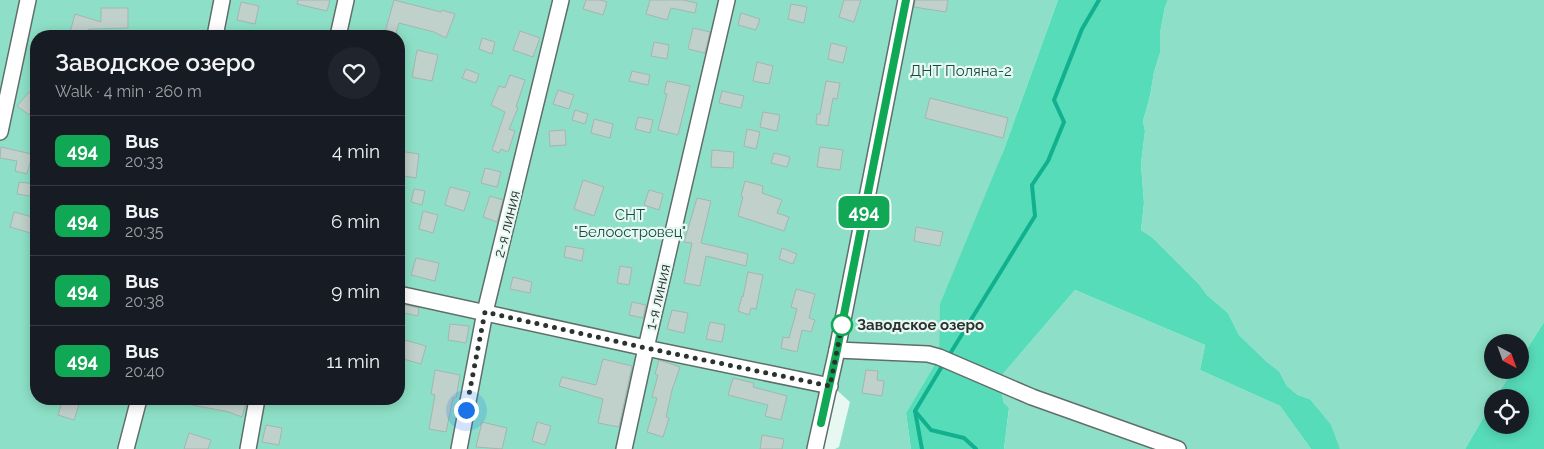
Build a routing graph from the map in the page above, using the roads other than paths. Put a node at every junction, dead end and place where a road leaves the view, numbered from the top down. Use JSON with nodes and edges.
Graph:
{"nodes":[{"id":1,"x":28,"y":0,"type":"edge"},
{"id":2,"x":222,"y":0,"type":"edge"},
{"id":3,"x":346,"y":0,"type":"edge"},
{"id":4,"x":561,"y":0,"type":"edge"},
{"id":5,"x":727,"y":0,"type":"edge"},
{"id":6,"x":906,"y":0,"type":"edge"},
{"id":7,"x":216,"y":30,"type":"edge"},
{"id":8,"x":339,"y":30,"type":"edge"},
{"id":9,"x":0,"y":132,"type":"edge"},
{"id":10,"x":405,"y":295,"type":"edge"},
{"id":11,"x":485,"y":312,"type":"junction"},
{"id":12,"x":646,"y":348,"type":"junction"},
{"id":13,"x":837,"y":350,"type":"junction"},
{"id":14,"x":830,"y":386,"type":"junction"},
{"id":15,"x":137,"y":405,"type":"edge"},
{"id":16,"x":256,"y":405,"type":"edge"},
{"id":17,"x":126,"y":449,"type":"edge"},
{"id":18,"x":248,"y":449,"type":"edge"},
{"id":19,"x":459,"y":449,"type":"edge"},
{"id":20,"x":624,"y":449,"type":"edge"},
{"id":21,"x":815,"y":449,"type":"edge"},
{"id":22,"x":1178,"y":449,"type":"edge"}],
"edges":[{"from":1,"to":9,"type":"street"},
{"from":2,"to":7,"type":"street"},
{"from":3,"to":8,"type":"street"},
{"from":4,"to":11,"type":"street","name":"2-я линия"},
{"from":5,"to":12,"type":"street","name":"1-я линия"},
{"from":6,"to":13,"type":"street"},
{"from":10,"to":11,"type":"street"},
{"from":11,"to":12,"type":"street"},
{"from":11,"to":19,"type":"street","name":"2-я линия"},
{"from":12,"to":14,"type":"street"},
{"from":12,"to":20,"type":"street","name":"1-я линия"},
{"from":13,"to":14,"type":"street"},
{"from":13,"to":22,"type":"street"},
{"from":14,"to":21,"type":"street"},
{"from":15,"to":17,"type":"street"},
{"from":16,"to":18,"type":"street"}]}
